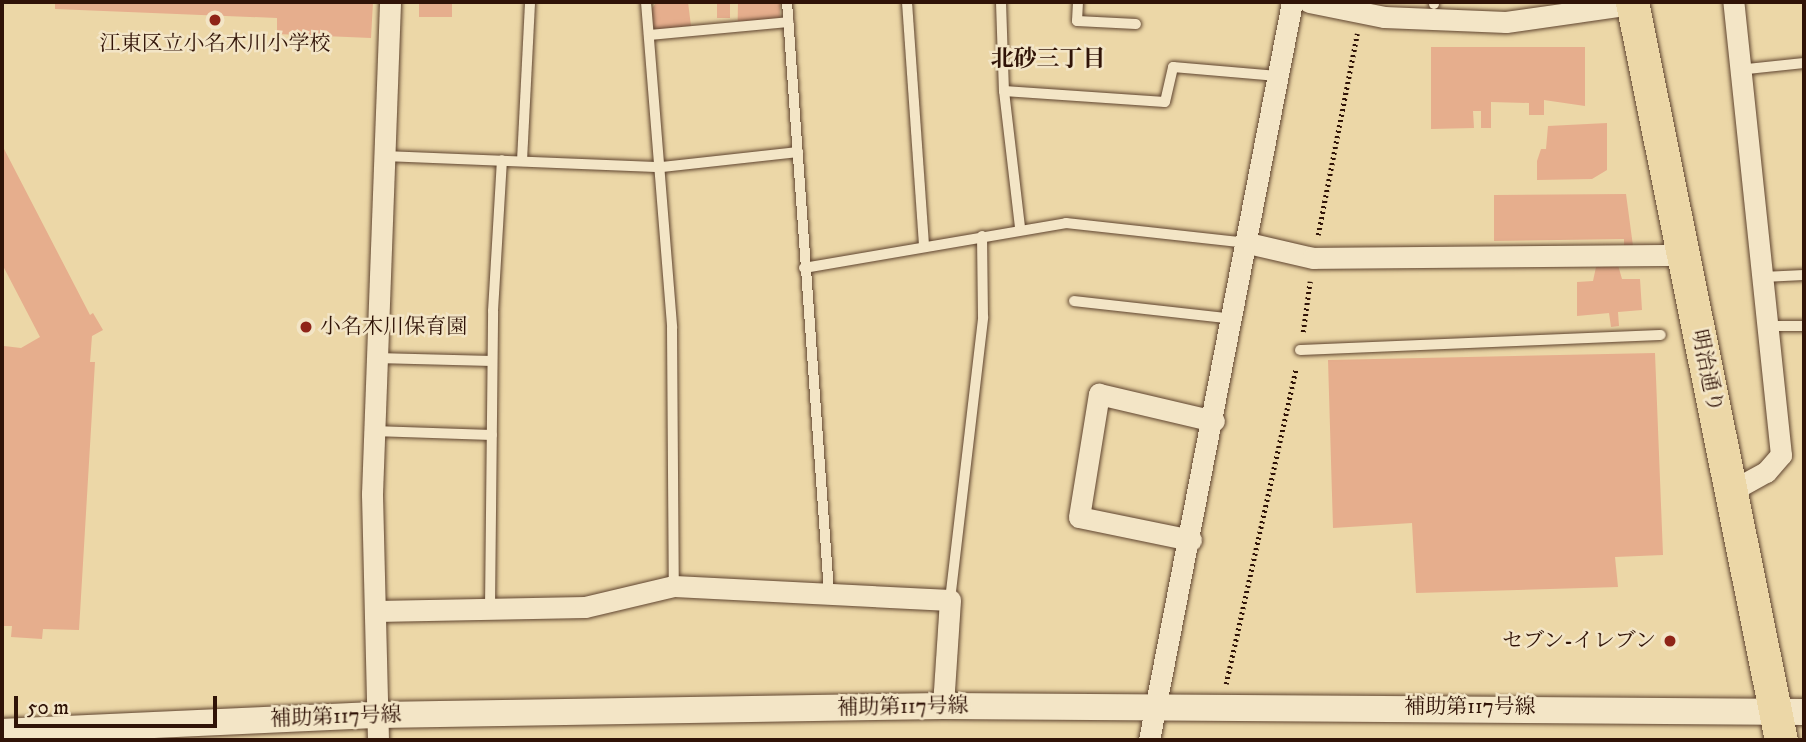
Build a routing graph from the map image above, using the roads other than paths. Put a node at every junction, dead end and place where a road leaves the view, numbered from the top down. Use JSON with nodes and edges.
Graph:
{"nodes":[{"id":1,"x":390,"y":2,"type":"edge"},
{"id":2,"x":530,"y":2,"type":"edge"},
{"id":3,"x":646,"y":2,"type":"edge"},
{"id":4,"x":787,"y":2,"type":"edge"},
{"id":5,"x":907,"y":2,"type":"edge"},
{"id":6,"x":1001,"y":2,"type":"edge"},
{"id":7,"x":1078,"y":2,"type":"edge"},
{"id":8,"x":1292,"y":2,"type":"edge"},
{"id":9,"x":1309,"y":2,"type":"edge"},
{"id":10,"x":1733,"y":2,"type":"edge"},
{"id":11,"x":1633,"y":3,"type":"edge"},
{"id":12,"x":1386,"y":9,"type":"edge"},
{"id":13,"x":788,"y":22,"type":"junction"},
{"id":14,"x":1136,"y":24,"type":"dead end"},
{"id":15,"x":649,"y":35,"type":"junction"},
{"id":16,"x":1804,"y":63,"type":"edge"},
{"id":17,"x":1738,"y":70,"type":"junction"},
{"id":18,"x":1278,"y":76,"type":"junction"},
{"id":19,"x":1004,"y":91,"type":"junction"},
{"id":20,"x":798,"y":152,"type":"junction"},
{"id":21,"x":381,"y":156,"type":"junction"},
{"id":22,"x":502,"y":160,"type":"junction"},
{"id":23,"x":522,"y":161,"type":"junction"},
{"id":24,"x":662,"y":167,"type":"junction"},
{"id":25,"x":1020,"y":228,"type":"junction"},
{"id":26,"x":982,"y":236,"type":"junction"},
{"id":27,"x":1248,"y":243,"type":"junction"},
{"id":28,"x":924,"y":244,"type":"junction"},
{"id":29,"x":1683,"y":255,"type":"junction"},
{"id":30,"x":804,"y":268,"type":"junction"},
{"id":31,"x":1804,"y":275,"type":"edge"},
{"id":32,"x":1763,"y":277,"type":"junction"},
{"id":33,"x":1074,"y":301,"type":"dead end"},
{"id":34,"x":1234,"y":318,"type":"junction"},
{"id":35,"x":1768,"y":326,"type":"junction"},
{"id":36,"x":1804,"y":326,"type":"edge"},
{"id":37,"x":1661,"y":335,"type":"dead end"},
{"id":38,"x":1300,"y":350,"type":"dead end"},
{"id":39,"x":375,"y":358,"type":"junction"},
{"id":40,"x":492,"y":361,"type":"junction"},
{"id":41,"x":1214,"y":421,"type":"junction"},
{"id":42,"x":373,"y":431,"type":"junction"},
{"id":43,"x":492,"y":436,"type":"junction"},
{"id":44,"x":1733,"y":490,"type":"junction"},
{"id":45,"x":1191,"y":540,"type":"junction"},
{"id":46,"x":674,"y":586,"type":"junction"},
{"id":47,"x":828,"y":592,"type":"junction"},
{"id":48,"x":950,"y":600,"type":"junction"},
{"id":49,"x":490,"y":608,"type":"junction"},
{"id":50,"x":376,"y":611,"type":"junction"},
{"id":51,"x":943,"y":706,"type":"junction"},
{"id":52,"x":1155,"y":706,"type":"junction"},
{"id":53,"x":1787,"y":721,"type":"edge"},
{"id":54,"x":378,"y":727,"type":"edge"},
{"id":55,"x":2,"y":732,"type":"edge"},
{"id":56,"x":1149,"y":740,"type":"edge"}],
"edges":[{"from":1,"to":21,"type":"street"},
{"from":2,"to":23,"type":"lane"},
{"from":3,"to":15,"type":"lane"},
{"from":4,"to":13,"type":"lane"},
{"from":5,"to":28,"type":"lane"},
{"from":6,"to":19,"type":"lane"},
{"from":7,"to":14,"type":"lane"},
{"from":8,"to":18,"type":"street"},
{"from":9,"to":12,"type":"street"},
{"from":10,"to":17,"type":"street"},
{"from":11,"to":12,"type":"street"},
{"from":11,"to":29,"type":"main road","name":"明治通り"},
{"from":13,"to":15,"type":"lane"},
{"from":13,"to":20,"type":"lane"},
{"from":15,"to":24,"type":"lane"},
{"from":16,"to":17,"type":"lane"},
{"from":17,"to":32,"type":"street"},
{"from":18,"to":19,"type":"lane"},
{"from":18,"to":27,"type":"street"},
{"from":19,"to":25,"type":"lane"},
{"from":20,"to":24,"type":"lane"},
{"from":20,"to":30,"type":"lane"},
{"from":21,"to":22,"type":"lane"},
{"from":21,"to":39,"type":"street"},
{"from":22,"to":23,"type":"lane"},
{"from":22,"to":40,"type":"lane"},
{"from":23,"to":24,"type":"lane"},
{"from":24,"to":46,"type":"lane"},
{"from":25,"to":26,"type":"lane"},
{"from":25,"to":27,"type":"lane"},
{"from":26,"to":28,"type":"lane"},
{"from":26,"to":48,"type":"lane"},
{"from":27,"to":29,"type":"street"},
{"from":27,"to":34,"type":"street"},
{"from":28,"to":30,"type":"lane"},
{"from":29,"to":44,"type":"main road","name":"明治通り"},
{"from":30,"to":47,"type":"lane"},
{"from":31,"to":32,"type":"lane"},
{"from":32,"to":35,"type":"street"},
{"from":33,"to":34,"type":"lane"},
{"from":34,"to":41,"type":"street"},
{"from":35,"to":36,"type":"lane"},
{"from":35,"to":44,"type":"street"},
{"from":37,"to":38,"type":"lane"},
{"from":39,"to":40,"type":"lane"},
{"from":39,"to":42,"type":"street"},
{"from":40,"to":43,"type":"lane"},
{"from":41,"to":45,"type":"street"},
{"from":41,"to":45,"type":"street"},
{"from":42,"to":43,"type":"lane"},
{"from":42,"to":50,"type":"street"},
{"from":43,"to":49,"type":"lane"},
{"from":44,"to":53,"type":"main road","name":"明治通り"},
{"from":45,"to":52,"type":"street"},
{"from":46,"to":47,"type":"street"},
{"from":46,"to":49,"type":"street"},
{"from":47,"to":48,"type":"street"},
{"from":48,"to":51,"type":"street"},
{"from":49,"to":50,"type":"street"},
{"from":50,"to":54,"type":"street"},
{"from":51,"to":52,"type":"street","name":"補助第117号線"},
{"from":51,"to":54,"type":"street","name":"補助第117号線"},
{"from":52,"to":53,"type":"street","name":"補助第117号線"},
{"from":52,"to":56,"type":"street"},
{"from":54,"to":55,"type":"street","name":"補助第117号線"}]}
